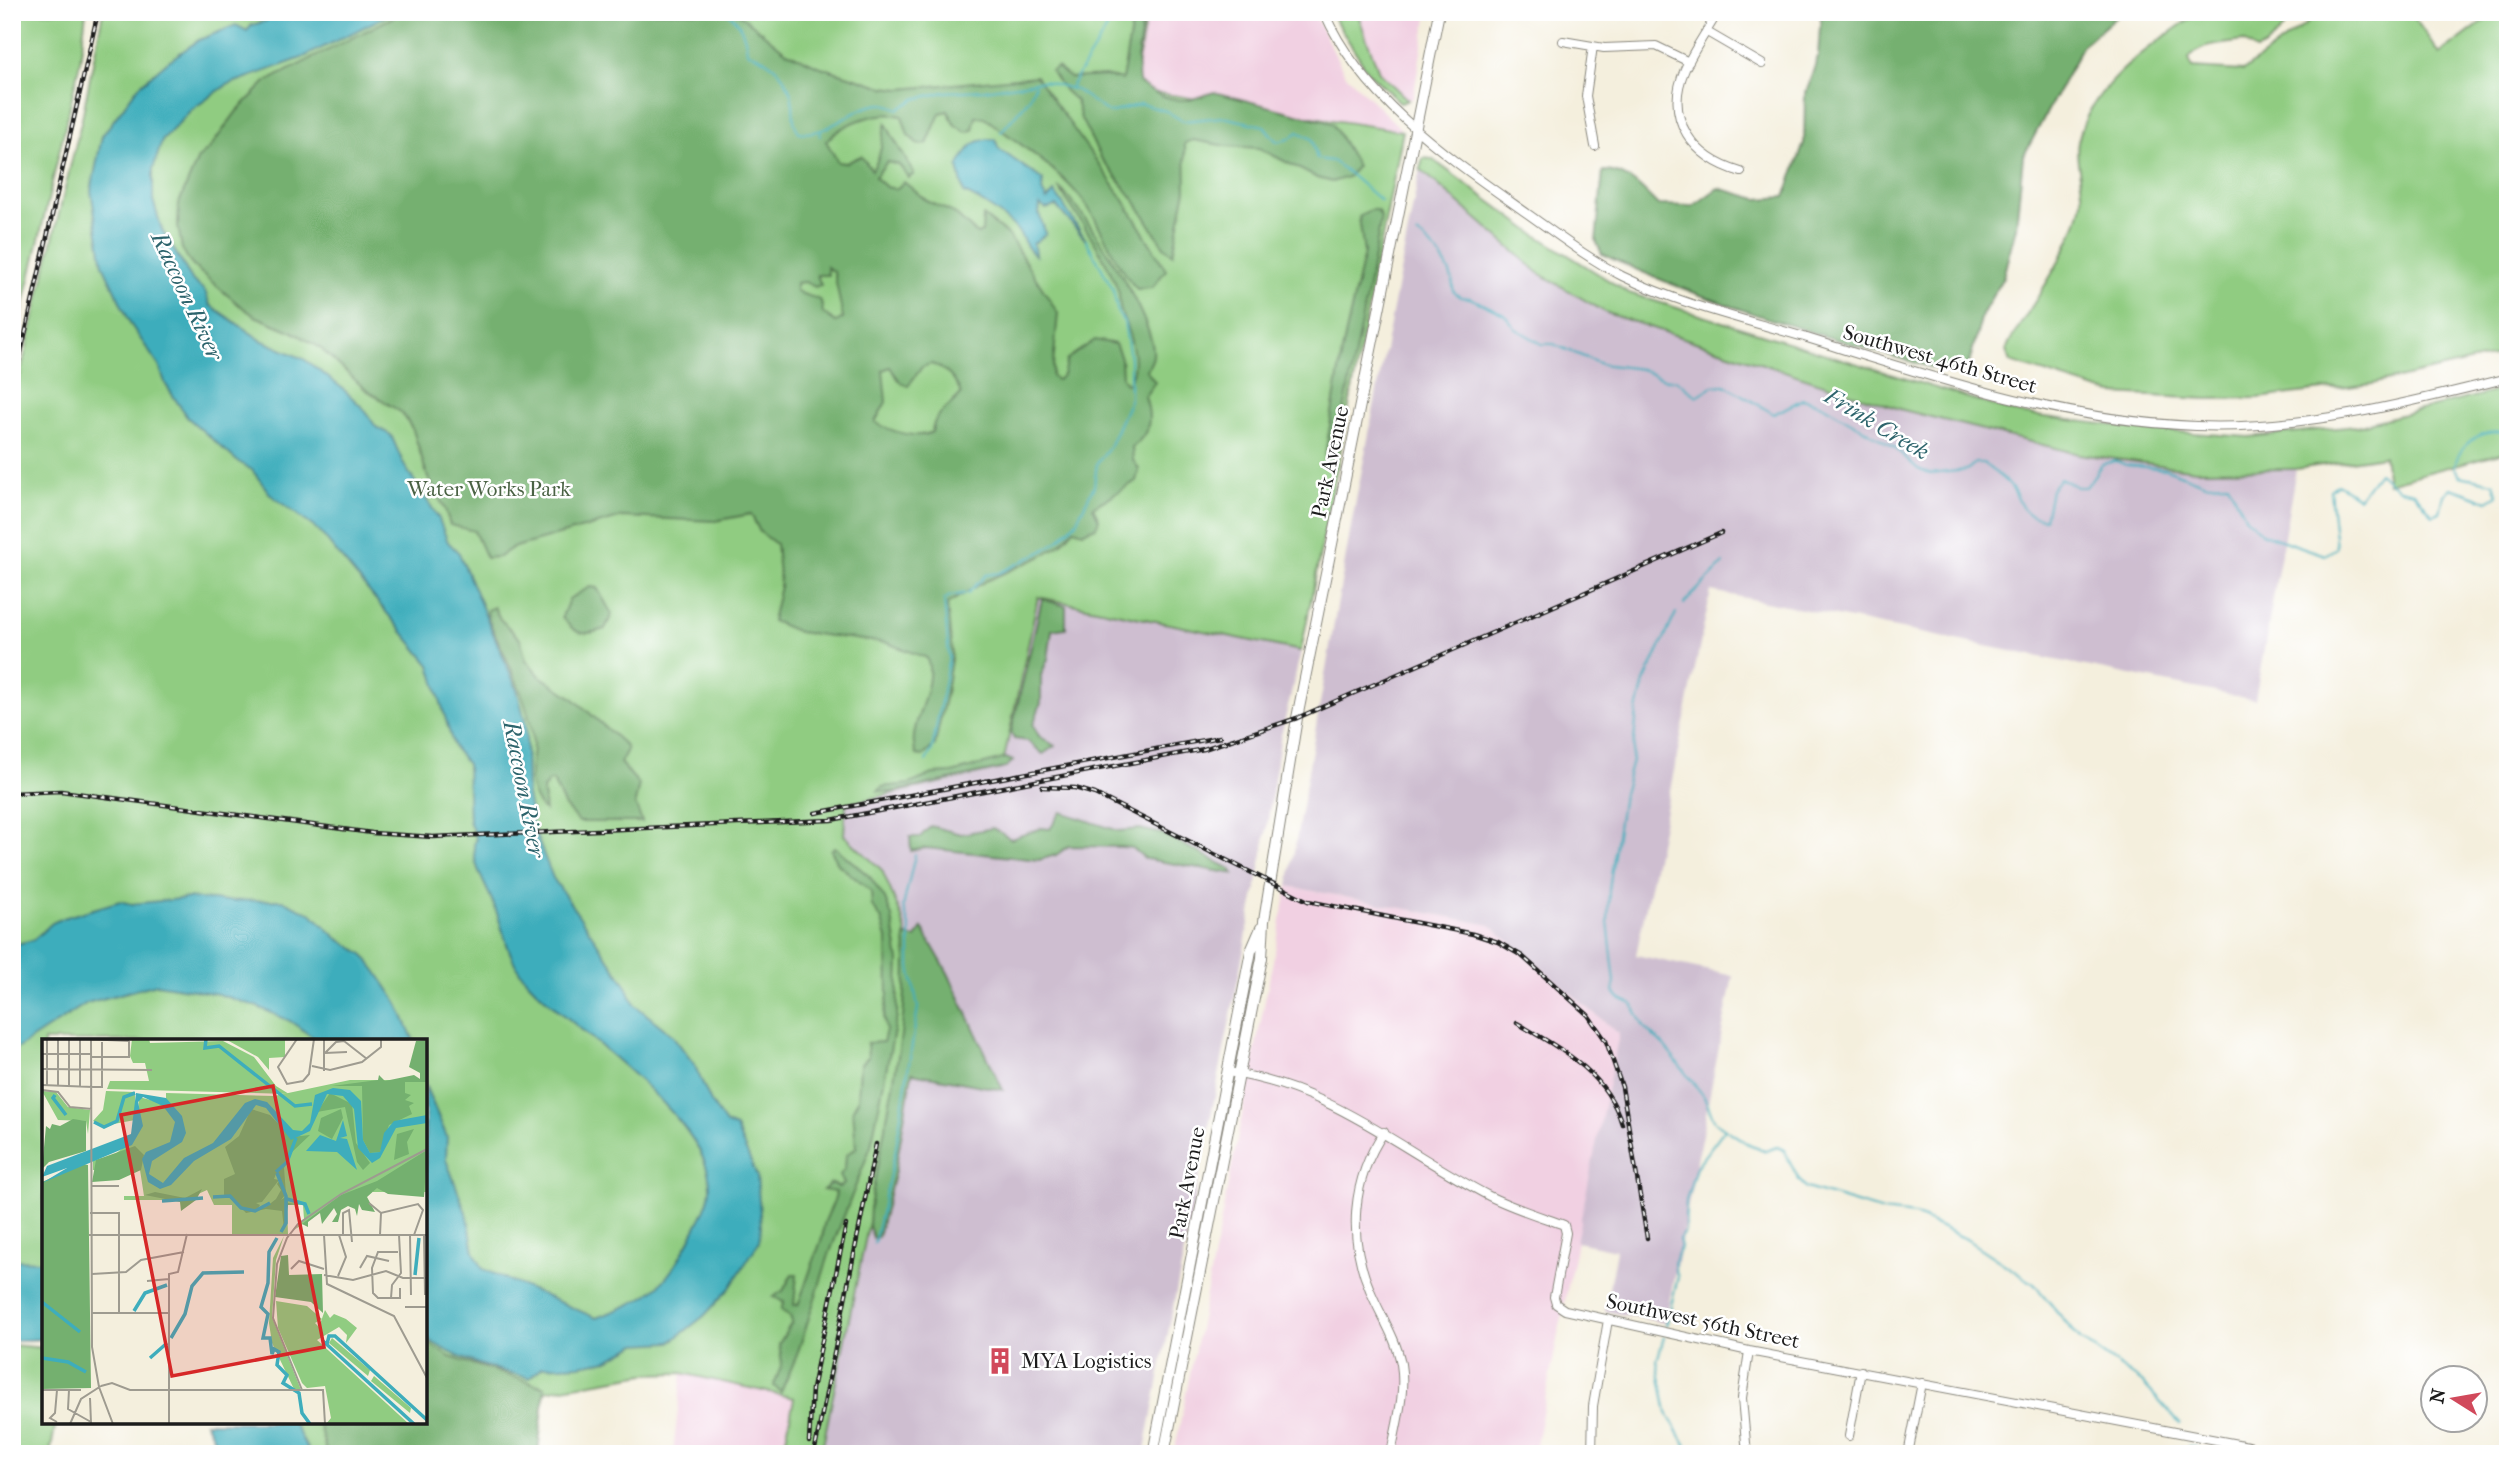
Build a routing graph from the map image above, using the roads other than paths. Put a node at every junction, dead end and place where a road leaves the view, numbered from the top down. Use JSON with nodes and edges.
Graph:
{"nodes":[{"id":1,"x":1324,"y":12,"type":"edge"},
{"id":2,"x":1439,"y":12,"type":"edge"},
{"id":3,"x":1718,"y":12,"type":"edge"},
{"id":4,"x":1707,"y":32,"type":"junction"},
{"id":5,"x":1563,"y":41,"type":"dead end"},
{"id":6,"x":1592,"y":46,"type":"junction"},
{"id":7,"x":1689,"y":62,"type":"junction"},
{"id":8,"x":1762,"y":64,"type":"dead end"},
{"id":9,"x":1416,"y":128,"type":"junction"},
{"id":10,"x":1595,"y":146,"type":"dead end"},
{"id":11,"x":1741,"y":172,"type":"dead end"},
{"id":12,"x":2508,"y":378,"type":"edge"},
{"id":13,"x":1264,"y":921,"type":"junction"},
{"id":14,"x":1228,"y":1072,"type":"junction"},
{"id":15,"x":1239,"y":1074,"type":"junction"},
{"id":16,"x":1384,"y":1132,"type":"junction"},
{"id":17,"x":1608,"y":1320,"type":"junction"},
{"id":18,"x":1749,"y":1351,"type":"junction"},
{"id":19,"x":1861,"y":1371,"type":"junction"},
{"id":20,"x":1922,"y":1383,"type":"junction"},
{"id":21,"x":1849,"y":1436,"type":"dead end"},
{"id":22,"x":1153,"y":1454,"type":"edge"},
{"id":23,"x":1164,"y":1454,"type":"edge"},
{"id":24,"x":1391,"y":1454,"type":"edge"},
{"id":25,"x":1592,"y":1454,"type":"edge"},
{"id":26,"x":1747,"y":1454,"type":"edge"},
{"id":27,"x":1908,"y":1454,"type":"edge"},
{"id":28,"x":2290,"y":1454,"type":"edge"}],
"edges":[{"from":1,"to":9,"type":"street","name":"Southwest 46th Street"},
{"from":2,"to":9,"type":"main road","name":"Park Avenue"},
{"from":3,"to":4,"type":"street"},
{"from":4,"to":7,"type":"street"},
{"from":4,"to":8,"type":"street"},
{"from":5,"to":6,"type":"street"},
{"from":6,"to":7,"type":"street"},
{"from":6,"to":10,"type":"street"},
{"from":7,"to":11,"type":"street"},
{"from":9,"to":12,"type":"street","name":"Southwest 46th Street"},
{"from":9,"to":13,"type":"main road","name":"Park Avenue"},
{"from":13,"to":14,"type":"main road","name":"Park Avenue"},
{"from":13,"to":15,"type":"main road","name":"Park Avenue"},
{"from":14,"to":15,"type":"street","name":"Southwest 56th Street"},
{"from":14,"to":22,"type":"main road","name":"Park Avenue"},
{"from":15,"to":16,"type":"street","name":"Southwest 56th Street"},
{"from":15,"to":23,"type":"main road","name":"Park Avenue"},
{"from":16,"to":17,"type":"street","name":"Southwest 56th Street"},
{"from":16,"to":24,"type":"street"},
{"from":17,"to":18,"type":"street","name":"Southwest 56th Street"},
{"from":17,"to":25,"type":"street"},
{"from":18,"to":19,"type":"street","name":"Southwest 56th Street"},
{"from":18,"to":26,"type":"street"},
{"from":19,"to":20,"type":"street","name":"Southwest 56th Street"},
{"from":19,"to":21,"type":"street"},
{"from":20,"to":27,"type":"street"},
{"from":20,"to":28,"type":"street","name":"Southwest 56th Street"}]}
